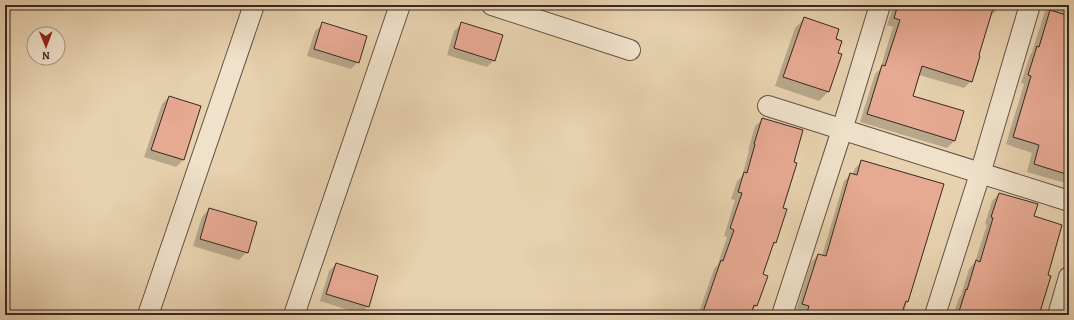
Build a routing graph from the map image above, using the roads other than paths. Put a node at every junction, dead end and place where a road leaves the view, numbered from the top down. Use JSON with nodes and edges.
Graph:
{"nodes":[{"id":1,"x":254,"y":5,"type":"edge"},
{"id":2,"x":400,"y":5,"type":"edge"},
{"id":3,"x":492,"y":5,"type":"edge"},
{"id":4,"x":880,"y":5,"type":"edge"},
{"id":5,"x":1030,"y":5,"type":"edge"},
{"id":6,"x":630,"y":50,"type":"dead end"},
{"id":7,"x":768,"y":106,"type":"dead end"},
{"id":8,"x":842,"y":130,"type":"junction"},
{"id":9,"x":980,"y":174,"type":"junction"},
{"id":10,"x":1069,"y":201,"type":"edge"},
{"id":11,"x":1069,"y":277,"type":"edge"},
{"id":12,"x":148,"y":315,"type":"edge"},
{"id":13,"x":294,"y":315,"type":"edge"},
{"id":14,"x":782,"y":315,"type":"edge"},
{"id":15,"x":935,"y":315,"type":"edge"},
{"id":16,"x":1058,"y":315,"type":"edge"}],
"edges":[{"from":1,"to":12,"type":"street"},
{"from":2,"to":13,"type":"street"},
{"from":3,"to":6,"type":"street"},
{"from":4,"to":8,"type":"street"},
{"from":5,"to":9,"type":"street"},
{"from":7,"to":8,"type":"street"},
{"from":8,"to":9,"type":"street"},
{"from":8,"to":14,"type":"street"},
{"from":9,"to":10,"type":"street"},
{"from":9,"to":15,"type":"street"},
{"from":11,"to":16,"type":"street"}]}
